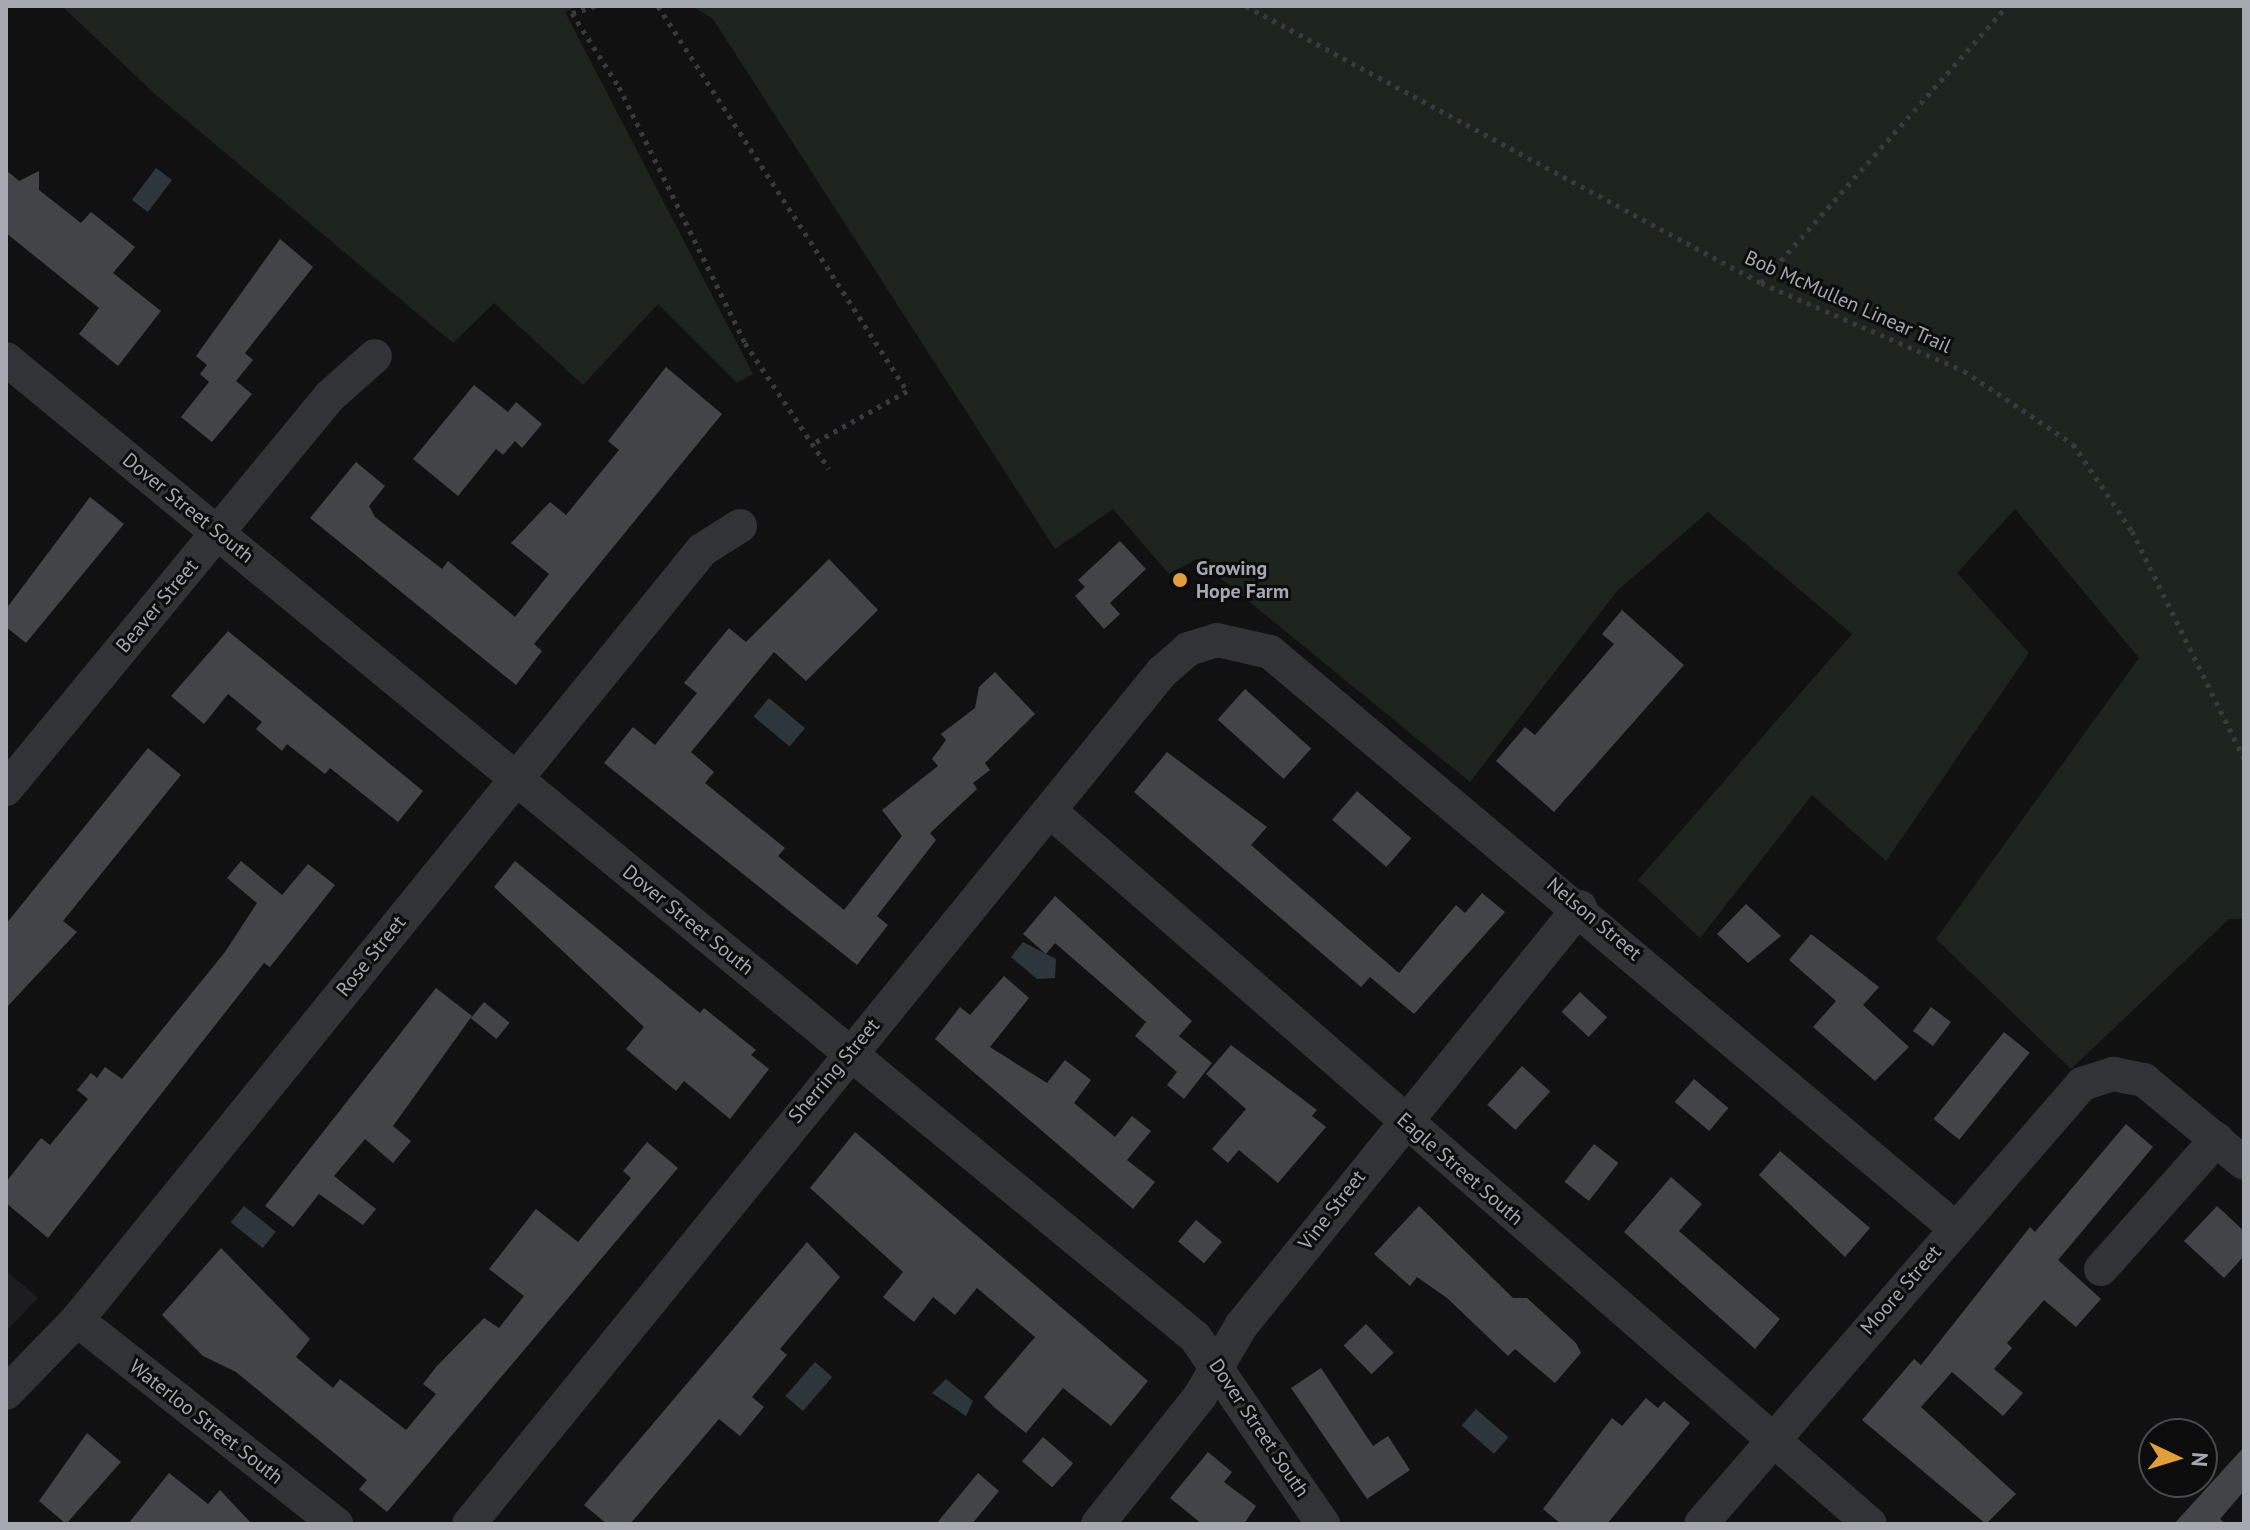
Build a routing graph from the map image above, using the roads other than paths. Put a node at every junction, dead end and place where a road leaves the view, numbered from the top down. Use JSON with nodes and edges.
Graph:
{"nodes":[{"id":1,"x":375,"y":356,"type":"dead end"},
{"id":2,"x":6,"y":359,"type":"edge"},
{"id":3,"x":740,"y":526,"type":"dead end"},
{"id":4,"x":218,"y":533,"type":"junction"},
{"id":5,"x":1217,"y":640,"type":"joint"},
{"id":6,"x":515,"y":779,"type":"junction"},
{"id":7,"x":6,"y":789,"type":"edge"},
{"id":8,"x":1051,"y":812,"type":"junction"},
{"id":9,"x":1580,"y":907,"type":"junction"},
{"id":10,"x":849,"y":1052,"type":"junction"},
{"id":11,"x":1406,"y":1121,"type":"junction"},
{"id":12,"x":2217,"y":1139,"type":"junction"},
{"id":13,"x":2244,"y":1163,"type":"edge"},
{"id":14,"x":1955,"y":1228,"type":"junction"},
{"id":15,"x":2101,"y":1269,"type":"dead end"},
{"id":16,"x":77,"y":1320,"type":"junction"},
{"id":17,"x":1218,"y":1365,"type":"junction"},
{"id":18,"x":8,"y":1385,"type":"edge"},
{"id":19,"x":1770,"y":1443,"type":"junction"},
{"id":20,"x":336,"y":1524,"type":"edge"},
{"id":21,"x":469,"y":1524,"type":"edge"},
{"id":22,"x":1098,"y":1524,"type":"edge"},
{"id":23,"x":1323,"y":1524,"type":"edge"},
{"id":24,"x":1701,"y":1524,"type":"edge"},
{"id":25,"x":1870,"y":1524,"type":"edge"}],
"edges":[{"from":1,"to":4,"type":"street","name":"Beaver Street"},
{"from":2,"to":4,"type":"street","name":"Dover Street South"},
{"from":3,"to":6,"type":"street","name":"Rose Street"},
{"from":4,"to":6,"type":"street","name":"Dover Street South"},
{"from":4,"to":7,"type":"street","name":"Beaver Street"},
{"from":5,"to":8,"type":"street","name":"Sherring Street"},
{"from":5,"to":9,"type":"street","name":"Nelson Street"},
{"from":6,"to":10,"type":"street","name":"Dover Street South"},
{"from":6,"to":16,"type":"street","name":"Rose Street"},
{"from":8,"to":10,"type":"street","name":"Sherring Street"},
{"from":8,"to":11,"type":"street","name":"Eagle Street South"},
{"from":9,"to":11,"type":"street","name":"Vine Street"},
{"from":9,"to":14,"type":"street","name":"Nelson Street"},
{"from":10,"to":17,"type":"street","name":"Dover Street South"},
{"from":10,"to":21,"type":"street","name":"Sherring Street"},
{"from":11,"to":17,"type":"street","name":"Vine Street"},
{"from":11,"to":19,"type":"street","name":"Eagle Street South"},
{"from":12,"to":13,"type":"street"},
{"from":12,"to":14,"type":"street","name":"Moore Street"},
{"from":12,"to":15,"type":"street"},
{"from":14,"to":19,"type":"street","name":"Moore Street"},
{"from":16,"to":18,"type":"street","name":"Rose Street"},
{"from":16,"to":20,"type":"street","name":"Waterloo Street South"},
{"from":17,"to":22,"type":"street","name":"Vine Street"},
{"from":17,"to":23,"type":"street","name":"Dover Street South"},
{"from":19,"to":24,"type":"street","name":"Moore Street"},
{"from":19,"to":25,"type":"street","name":"Eagle Street South"}]}
